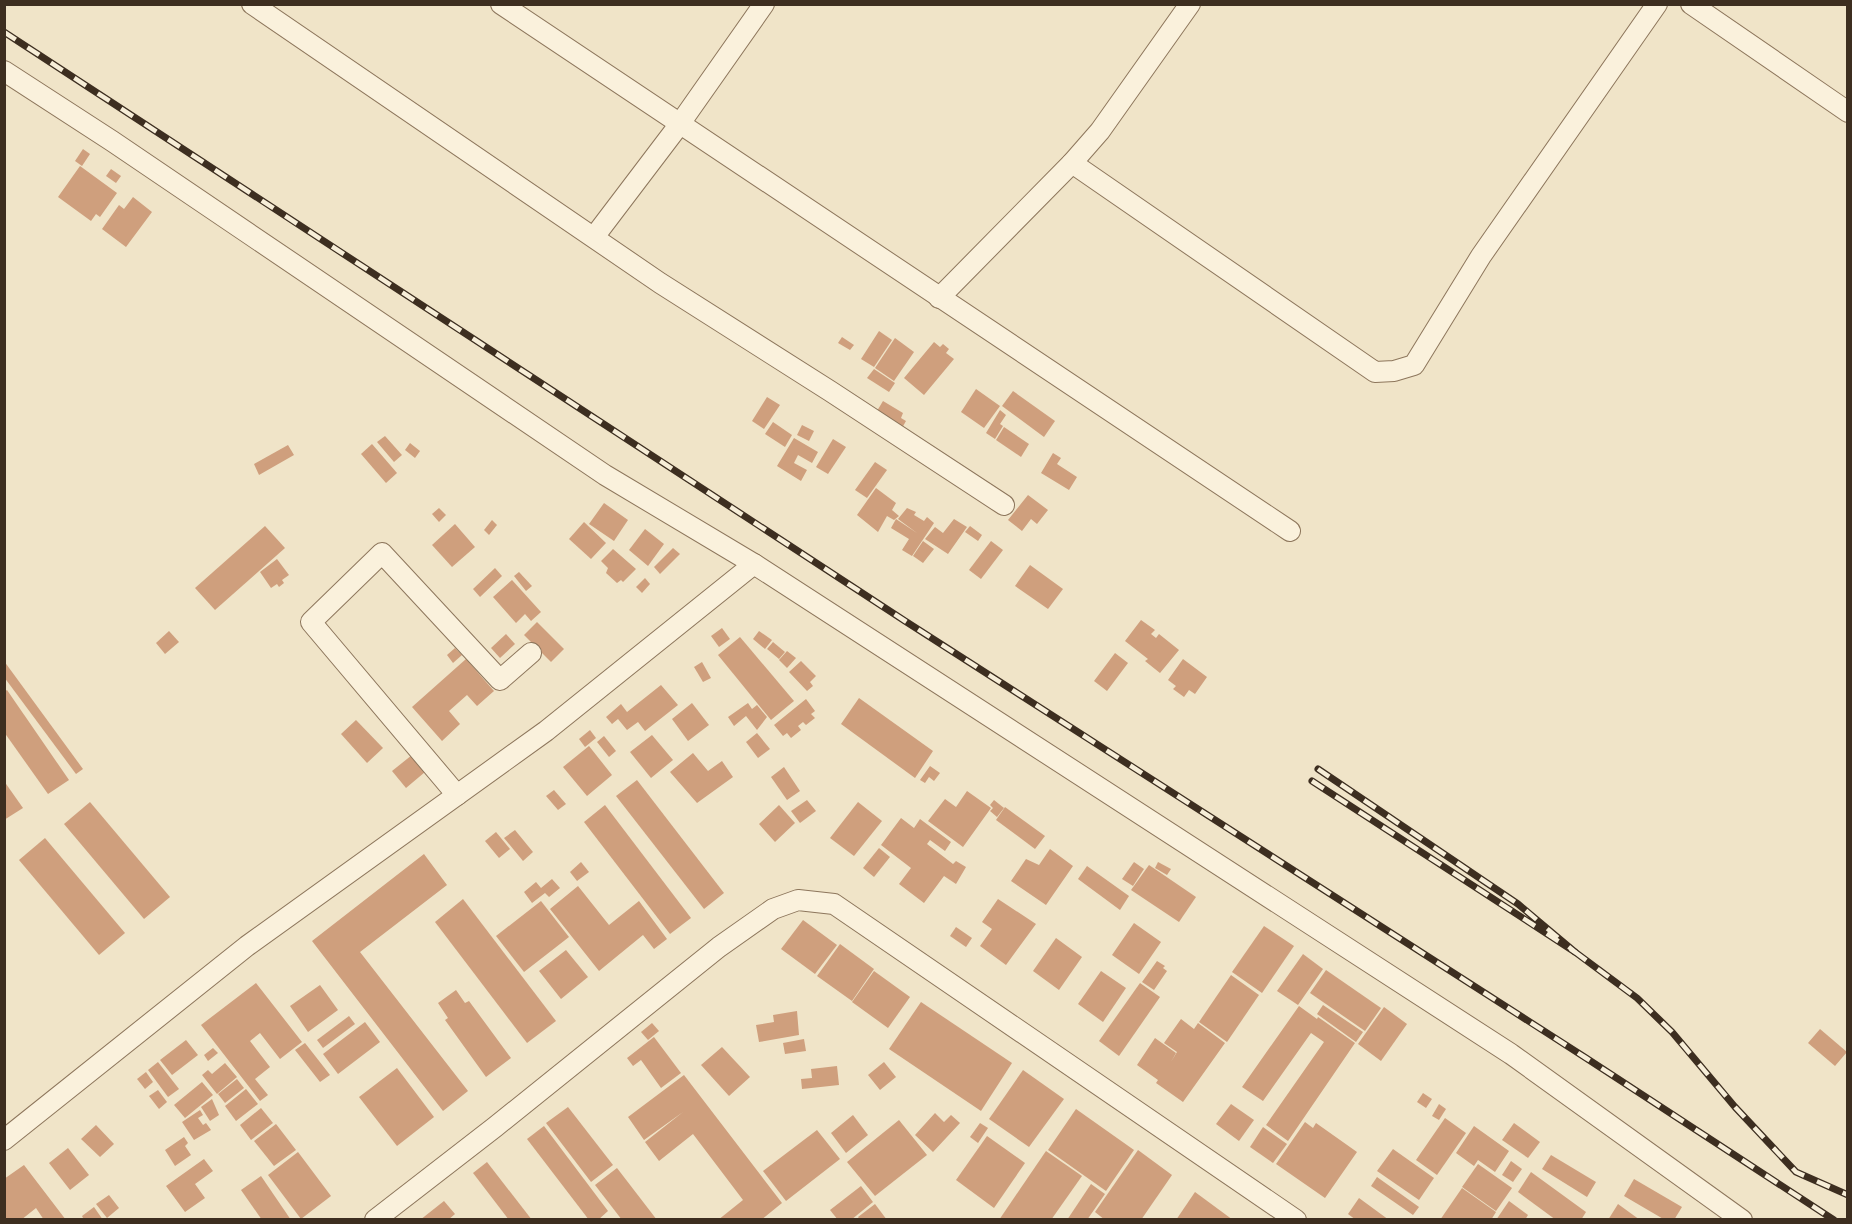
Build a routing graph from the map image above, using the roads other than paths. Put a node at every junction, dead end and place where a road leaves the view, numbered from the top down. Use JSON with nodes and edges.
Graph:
{"nodes":[{"id":1,"x":252,"y":4,"type":"edge"},
{"id":2,"x":501,"y":4,"type":"edge"},
{"id":3,"x":764,"y":4,"type":"edge"},
{"id":4,"x":1191,"y":4,"type":"edge"},
{"id":5,"x":1691,"y":4,"type":"edge"},
{"id":6,"x":1650,"y":7,"type":"edge"},
{"id":7,"x":4,"y":71,"type":"edge"},
{"id":8,"x":1848,"y":112,"type":"edge"},
{"id":9,"x":679,"y":124,"type":"junction"},
{"id":10,"x":1072,"y":163,"type":"junction"},
{"id":11,"x":594,"y":237,"type":"junction"},
{"id":12,"x":939,"y":298,"type":"junction"},
{"id":13,"x":1004,"y":505,"type":"dead end"},
{"id":14,"x":1290,"y":531,"type":"dead end"},
{"id":15,"x":754,"y":564,"type":"junction"},
{"id":16,"x":531,"y":653,"type":"dead end"},
{"id":17,"x":457,"y":795,"type":"junction"},
{"id":18,"x":4,"y":1140,"type":"edge"},
{"id":19,"x":375,"y":1220,"type":"edge"},
{"id":20,"x":1296,"y":1220,"type":"edge"},
{"id":21,"x":1742,"y":1220,"type":"edge"}],
"edges":[{"from":1,"to":11,"type":"street"},
{"from":2,"to":9,"type":"street"},
{"from":3,"to":9,"type":"street"},
{"from":4,"to":10,"type":"street"},
{"from":5,"to":8,"type":"street"},
{"from":6,"to":10,"type":"street"},
{"from":7,"to":15,"type":"street"},
{"from":9,"to":11,"type":"street"},
{"from":9,"to":12,"type":"street"},
{"from":10,"to":12,"type":"street"},
{"from":11,"to":13,"type":"street"},
{"from":12,"to":14,"type":"street"},
{"from":15,"to":17,"type":"street"},
{"from":15,"to":21,"type":"street"},
{"from":16,"to":17,"type":"street"},
{"from":17,"to":18,"type":"street"},
{"from":19,"to":20,"type":"street"}]}
